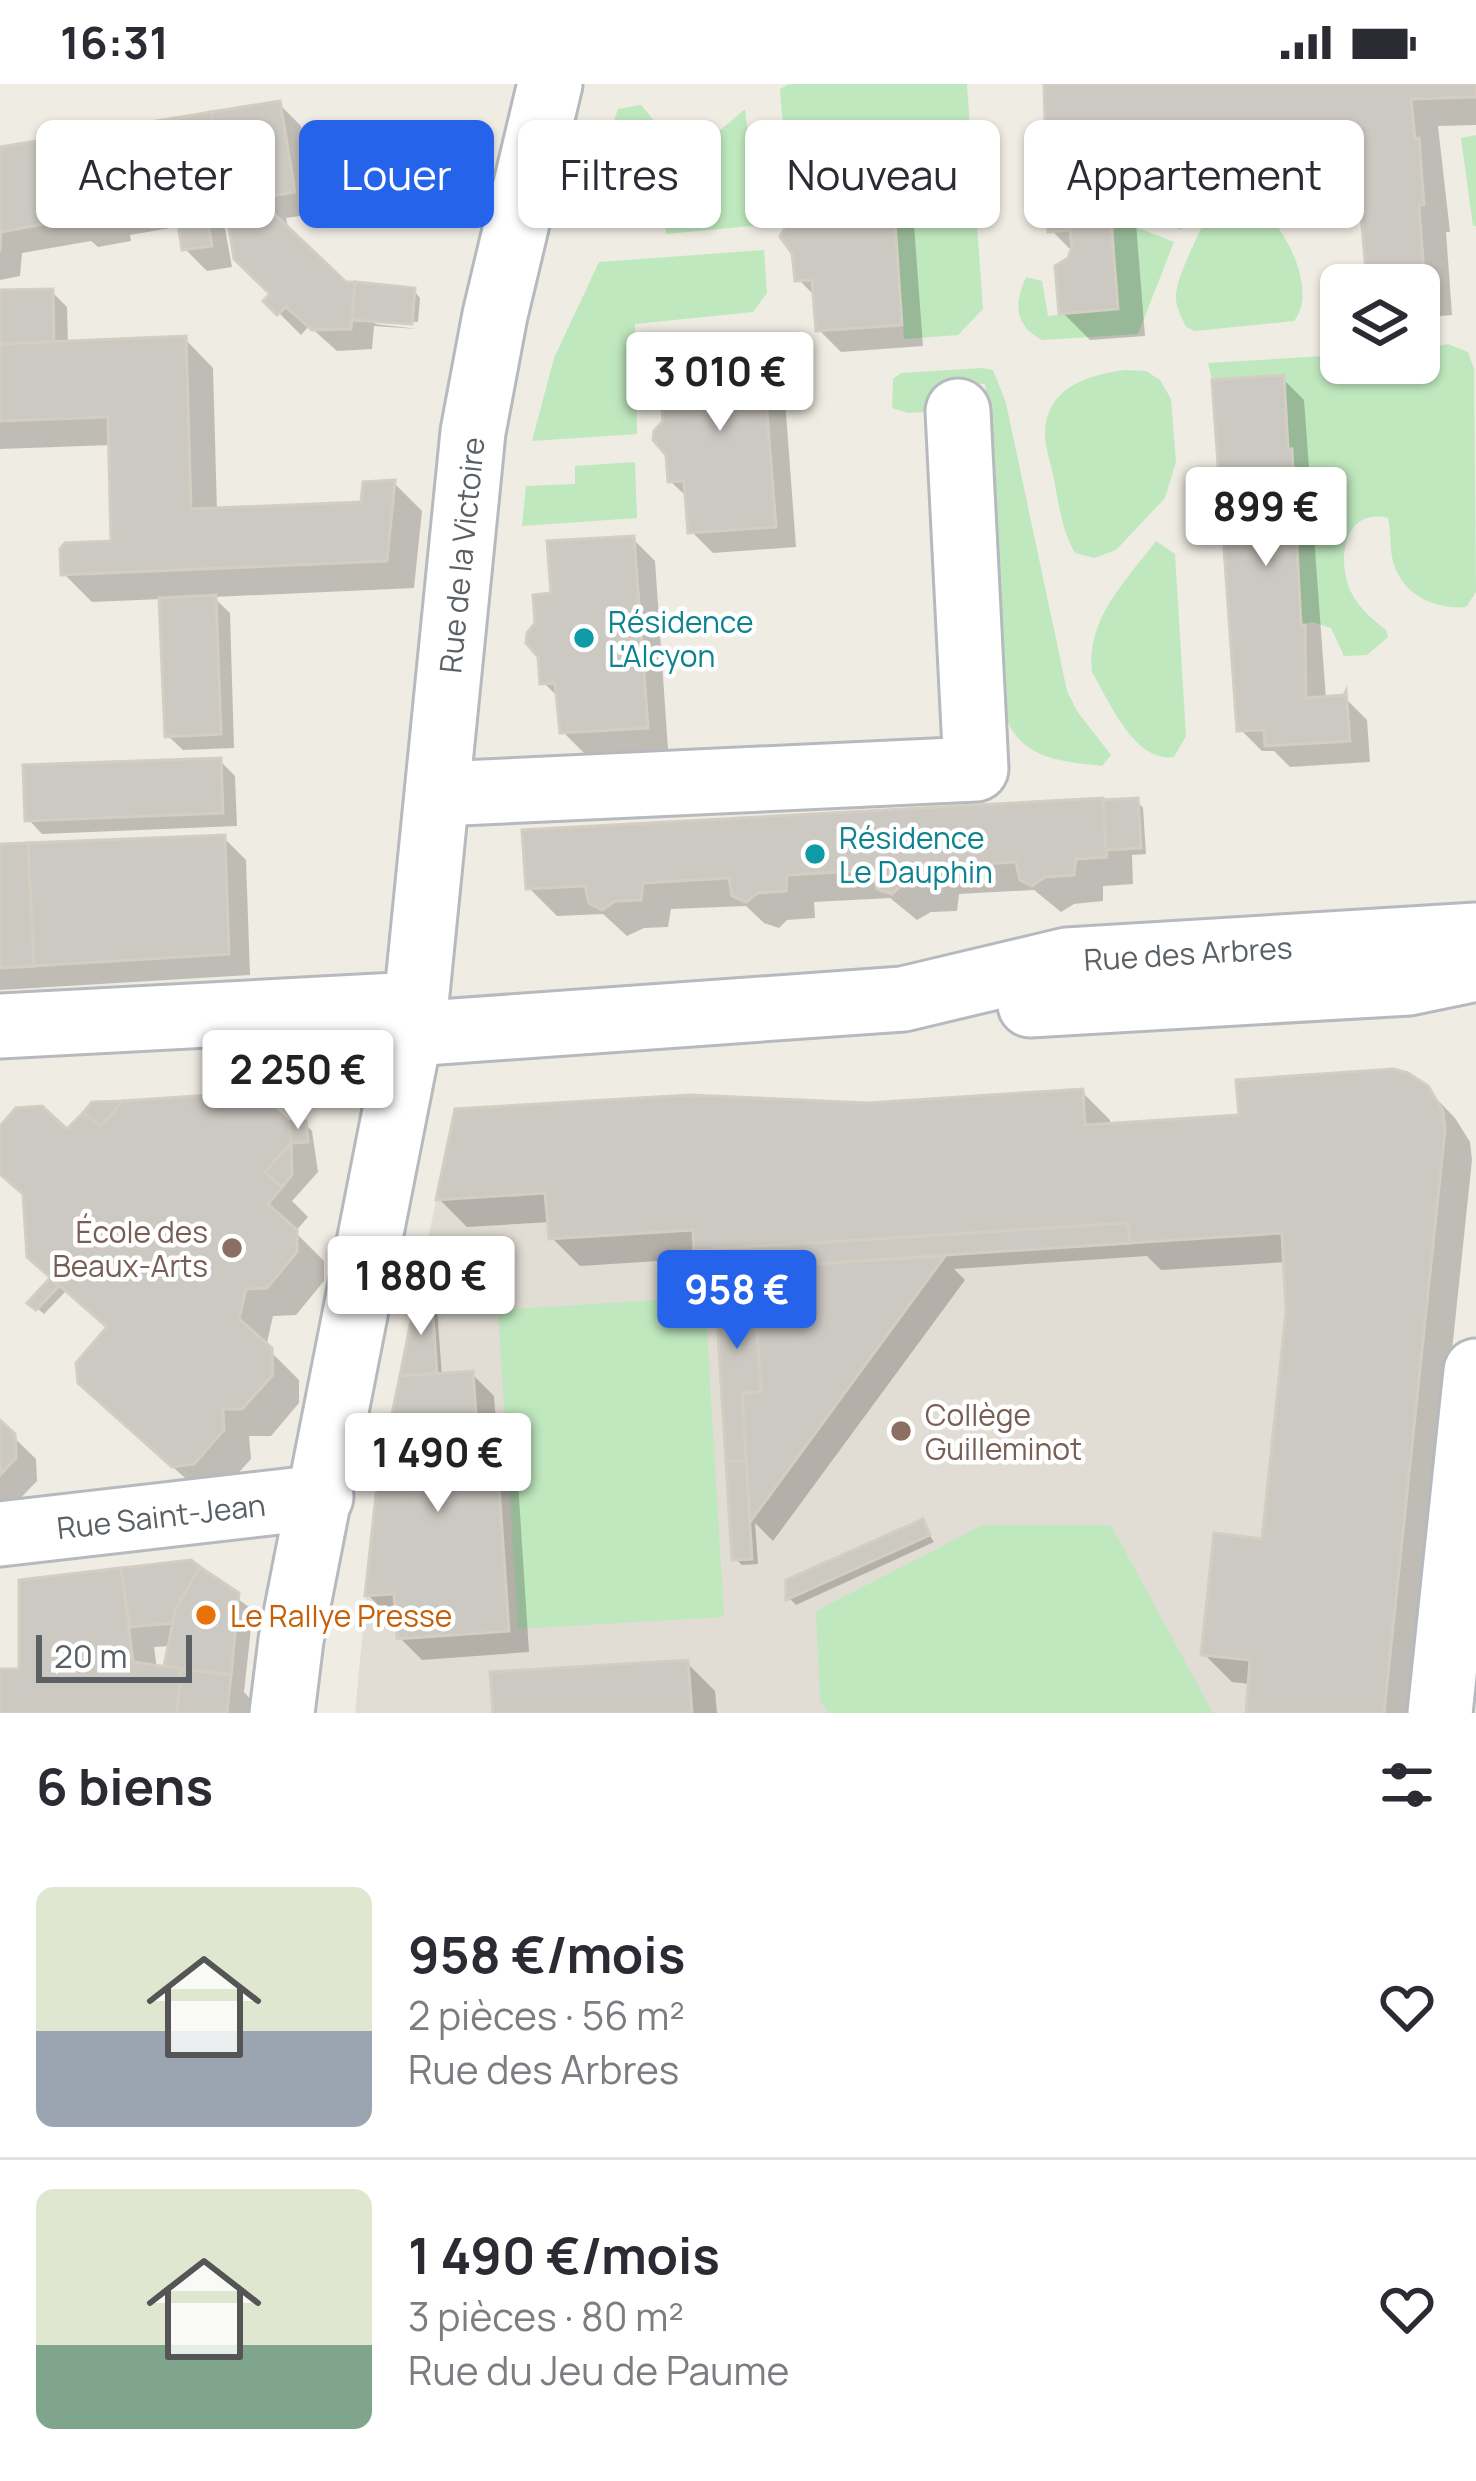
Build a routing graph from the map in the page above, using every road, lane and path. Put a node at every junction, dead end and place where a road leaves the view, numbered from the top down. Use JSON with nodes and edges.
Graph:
{"nodes":[{"id":1,"x":550,"y":84,"type":"edge"},
{"id":2,"x":958,"y":410,"type":"dead end"},
{"id":3,"x":439,"y":794,"type":"junction"},
{"id":4,"x":1476,"y":935,"type":"edge"},
{"id":5,"x":1476,"y":969,"type":"edge"},
{"id":6,"x":903,"y":999,"type":"junction"},
{"id":7,"x":414,"y":1019,"type":"junction"},
{"id":8,"x":0,"y":1026,"type":"edge"},
{"id":9,"x":1476,"y":1371,"type":"edge"},
{"id":10,"x":1470,"y":1481,"type":"edge"},
{"id":11,"x":321,"y":1497,"type":"junction"},
{"id":12,"x":0,"y":1534,"type":"edge"},
{"id":13,"x":282,"y":1713,"type":"edge"},
{"id":14,"x":1440,"y":1713,"type":"edge"}],
"edges":[{"from":1,"to":3,"type":"street","name":"Rue de la Victoire"},
{"from":2,"to":3,"type":"street"},
{"from":3,"to":7,"type":"street","name":"Rue de la Victoire"},
{"from":4,"to":6,"type":"street","name":"Rue des Arbres"},
{"from":5,"to":6,"type":"street","name":"Rue des Arbres"},
{"from":6,"to":7,"type":"street","name":"Rue des Arbres"},
{"from":7,"to":8,"type":"street","name":"Rue des Arbres"},
{"from":7,"to":11,"type":"street","name":"Rue de la Victoire"},
{"from":9,"to":10,"type":"street"},
{"from":10,"to":14,"type":"street"},
{"from":11,"to":12,"type":"street","name":"Rue Saint-Jean"},
{"from":11,"to":13,"type":"street","name":"Rue de la Victoire"}]}
